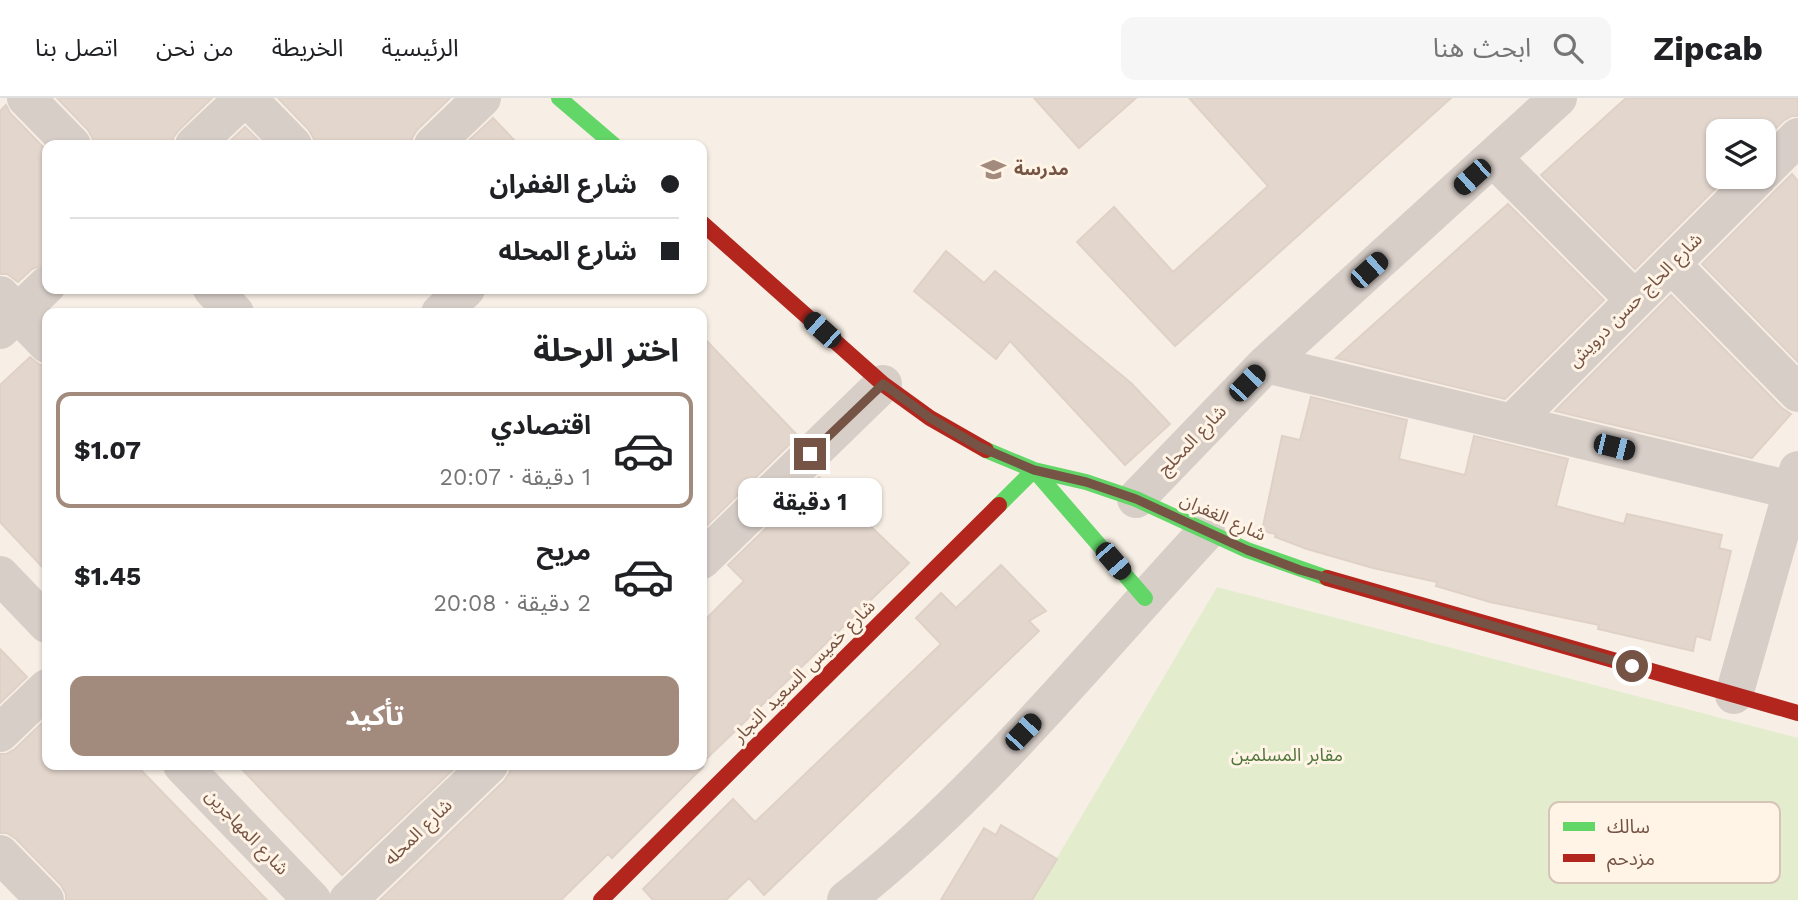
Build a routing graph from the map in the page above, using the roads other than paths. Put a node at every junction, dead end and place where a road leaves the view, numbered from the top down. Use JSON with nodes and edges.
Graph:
{"nodes":[{"id":1,"x":26,"y":98,"type":"edge"},
{"id":2,"x":246,"y":98,"type":"edge"},
{"id":3,"x":482,"y":98,"type":"edge"},
{"id":4,"x":559,"y":98,"type":"edge"},
{"id":5,"x":1558,"y":98,"type":"edge"},
{"id":6,"x":67,"y":140,"type":"edge"},
{"id":7,"x":200,"y":140,"type":"edge"},
{"id":8,"x":288,"y":140,"type":"edge"},
{"id":9,"x":438,"y":140,"type":"edge"},
{"id":10,"x":608,"y":140,"type":"edge"},
{"id":11,"x":1493,"y":158,"type":"junction"},
{"id":12,"x":1746,"y":189,"type":"edge"},
{"id":13,"x":707,"y":227,"type":"edge"},
{"id":14,"x":1671,"y":264,"type":"junction"},
{"id":15,"x":42,"y":288,"type":"edge"},
{"id":16,"x":217,"y":294,"type":"edge"},
{"id":17,"x":1635,"y":300,"type":"junction"},
{"id":18,"x":231,"y":308,"type":"edge"},
{"id":19,"x":6,"y":312,"type":"edge"},
{"id":20,"x":42,"y":340,"type":"edge"},
{"id":21,"x":1266,"y":364,"type":"junction"},
{"id":22,"x":883,"y":384,"type":"junction"},
{"id":23,"x":1798,"y":393,"type":"edge"},
{"id":24,"x":1513,"y":422,"type":"junction"},
{"id":25,"x":1034,"y":470,"type":"junction"},
{"id":26,"x":1795,"y":480,"type":"edge"},
{"id":27,"x":1136,"y":499,"type":"junction"},
{"id":28,"x":1206,"y":532,"type":"junction"},
{"id":29,"x":707,"y":554,"type":"edge"},
{"id":30,"x":0,"y":575,"type":"edge"},
{"id":31,"x":1145,"y":598,"type":"junction"},
{"id":32,"x":42,"y":619,"type":"edge"},
{"id":33,"x":42,"y":693,"type":"edge"},
{"id":34,"x":1734,"y":695,"type":"junction"},
{"id":35,"x":1796,"y":710,"type":"edge"},
{"id":36,"x":0,"y":733,"type":"edge"},
{"id":37,"x":187,"y":770,"type":"edge"},
{"id":38,"x":472,"y":770,"type":"edge"},
{"id":39,"x":0,"y":854,"type":"edge"},
{"id":40,"x":44,"y":900,"type":"edge"},
{"id":41,"x":312,"y":900,"type":"edge"},
{"id":42,"x":348,"y":900,"type":"edge"},
{"id":43,"x":601,"y":900,"type":"edge"},
{"id":44,"x":846,"y":900,"type":"edge"}],
"edges":[{"from":1,"to":6,"type":"street"},
{"from":2,"to":7,"type":"street"},
{"from":2,"to":8,"type":"street"},
{"from":3,"to":9,"type":"street"},
{"from":4,"to":10,"type":"street"},
{"from":5,"to":11,"type":"street","name":"شارع المحلج"},
{"from":11,"to":17,"type":"street"},
{"from":11,"to":21,"type":"street","name":"شارع المحلج"},
{"from":12,"to":14,"type":"street","name":"شارع الحاج حسن درويش"},
{"from":13,"to":22,"type":"street","name":"شارع الغفران"},
{"from":14,"to":17,"type":"street","name":"شارع الحاج حسن درويش"},
{"from":14,"to":23,"type":"street"},
{"from":15,"to":19,"type":"street"},
{"from":16,"to":18,"type":"street"},
{"from":17,"to":24,"type":"street","name":"شارع الحاج حسن درويش"},
{"from":19,"to":20,"type":"street"},
{"from":21,"to":24,"type":"street"},
{"from":21,"to":27,"type":"street","name":"شارع المحلج"},
{"from":22,"to":25,"type":"street","name":"شارع الغفران"},
{"from":22,"to":29,"type":"street"},
{"from":24,"to":26,"type":"street"},
{"from":25,"to":27,"type":"street","name":"شارع الغفران"},
{"from":25,"to":31,"type":"street"},
{"from":25,"to":43,"type":"street","name":"شارع خميس السعيد النجار"},
{"from":26,"to":34,"type":"street"},
{"from":27,"to":28,"type":"street","name":"شارع الغفران"},
{"from":28,"to":31,"type":"street"},
{"from":28,"to":34,"type":"street","name":"شارع الغفران"},
{"from":30,"to":32,"type":"street"},
{"from":31,"to":44,"type":"street"},
{"from":33,"to":36,"type":"street"},
{"from":34,"to":35,"type":"street","name":"شارع الغفران"},
{"from":37,"to":41,"type":"street","name":"شارع المهاجرين"},
{"from":38,"to":42,"type":"street","name":"شارع المحله"},
{"from":39,"to":40,"type":"street"}]}
